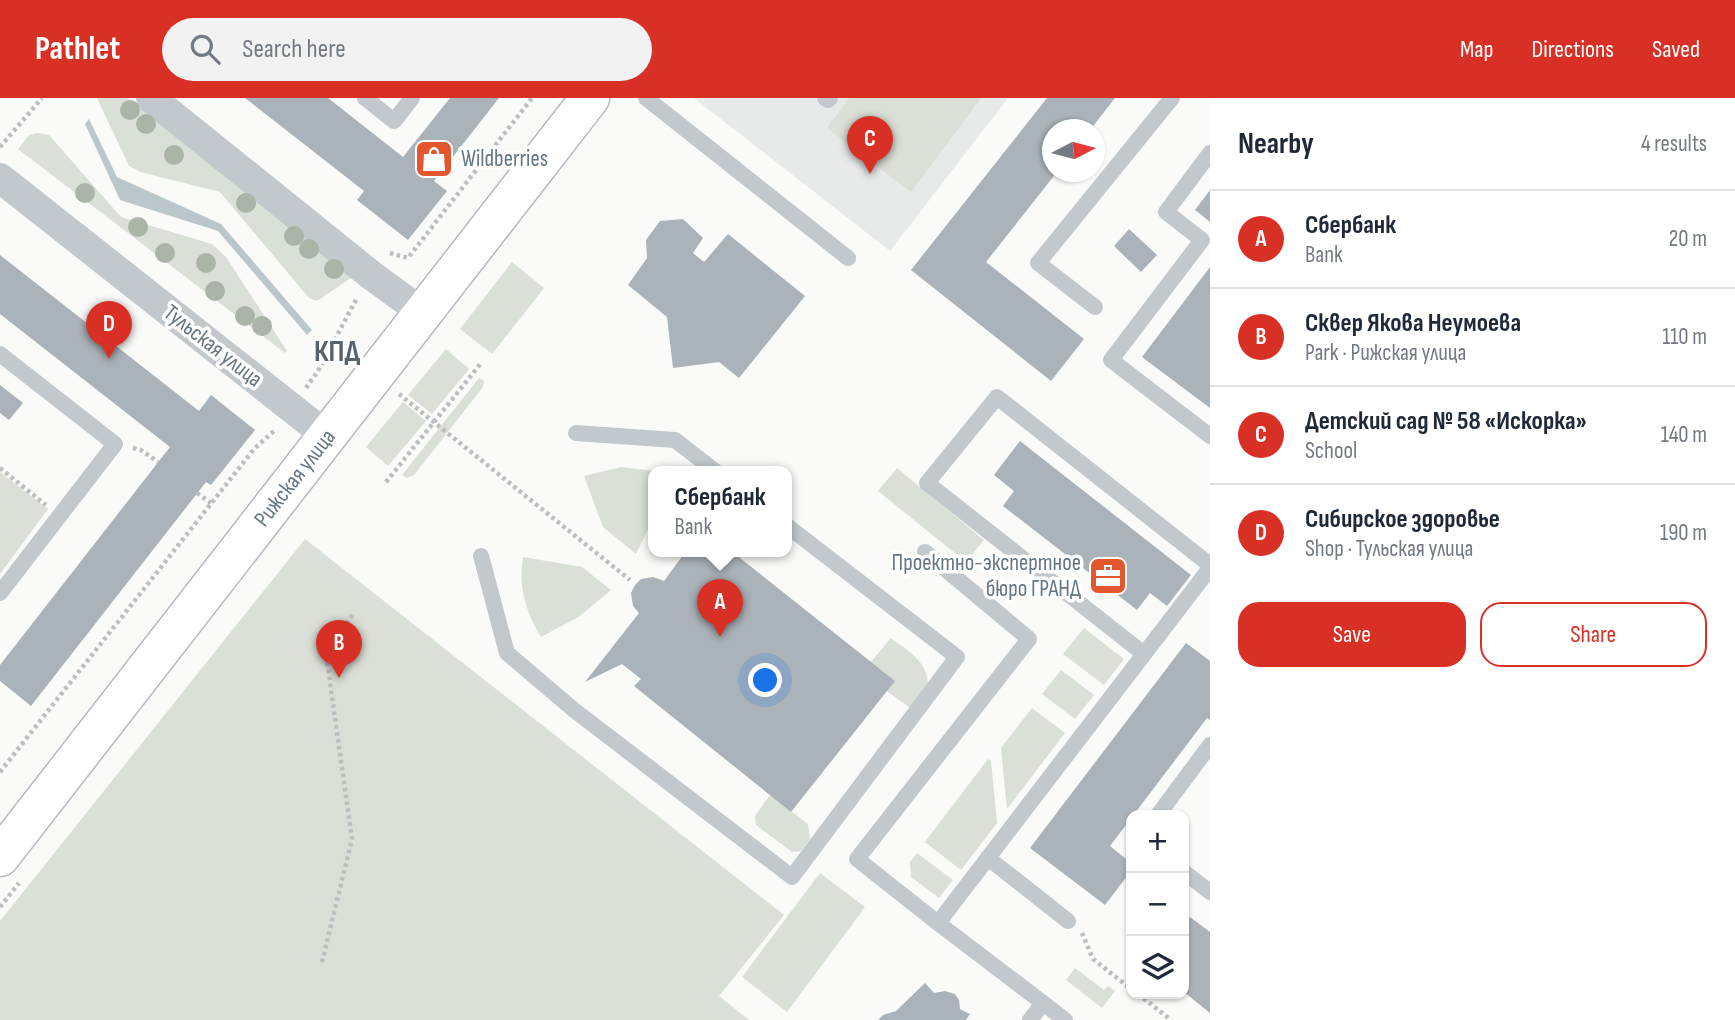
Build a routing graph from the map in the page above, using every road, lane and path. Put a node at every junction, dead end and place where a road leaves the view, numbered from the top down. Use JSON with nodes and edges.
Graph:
{"nodes":[{"id":1,"x":42,"y":98,"type":"edge"},
{"id":2,"x":151,"y":98,"type":"edge"},
{"id":3,"x":365,"y":98,"type":"edge"},
{"id":4,"x":412,"y":98,"type":"edge"},
{"id":5,"x":532,"y":98,"type":"edge"},
{"id":6,"x":590,"y":98,"type":"edge"},
{"id":7,"x":646,"y":98,"type":"edge"},
{"id":8,"x":1172,"y":98,"type":"edge"},
{"id":9,"x":0,"y":147,"type":"edge"},
{"id":10,"x":1210,"y":153,"type":"edge"},
{"id":11,"x":1,"y":179,"type":"edge"},
{"id":12,"x":383,"y":252,"type":"dead end"},
{"id":13,"x":848,"y":257,"type":"dead end"},
{"id":14,"x":359,"y":295,"type":"dead end"},
{"id":15,"x":1095,"y":307,"type":"dead end"},
{"id":16,"x":423,"y":313,"type":"junction"},
{"id":17,"x":0,"y":354,"type":"edge"},
{"id":18,"x":482,"y":362,"type":"dead end"},
{"id":19,"x":398,"y":393,"type":"dead end"},
{"id":20,"x":292,"y":409,"type":"junction"},
{"id":21,"x":434,"y":422,"type":"junction"},
{"id":22,"x":576,"y":433,"type":"dead end"},
{"id":23,"x":327,"y":436,"type":"junction"},
{"id":24,"x":1210,"y":436,"type":"edge"},
{"id":25,"x":115,"y":444,"type":"junction"},
{"id":26,"x":158,"y":462,"type":"dead end"},
{"id":27,"x":709,"y":466,"type":"edge"},
{"id":28,"x":0,"y":468,"type":"edge"},
{"id":29,"x":386,"y":482,"type":"dead end"},
{"id":30,"x":197,"y":493,"type":"dead end"},
{"id":31,"x":211,"y":503,"type":"junction"},
{"id":32,"x":60,"y":515,"type":"junction"},
{"id":33,"x":792,"y":531,"type":"edge"},
{"id":34,"x":925,"y":552,"type":"dead end"},
{"id":35,"x":481,"y":556,"type":"dead end"},
{"id":36,"x":1210,"y":567,"type":"edge"},
{"id":37,"x":630,"y":580,"type":"dead end"},
{"id":38,"x":0,"y":593,"type":"edge"},
{"id":39,"x":353,"y":614,"type":"dead end"},
{"id":40,"x":1144,"y":654,"type":"junction"},
{"id":41,"x":1210,"y":745,"type":"edge"},
{"id":42,"x":0,"y":772,"type":"edge"},
{"id":43,"x":1161,"y":810,"type":"edge"},
{"id":44,"x":0,"y":857,"type":"edge"},
{"id":45,"x":988,"y":859,"type":"junction"},
{"id":46,"x":1185,"y":873,"type":"edge"},
{"id":47,"x":1210,"y":891,"type":"edge"},
{"id":48,"x":1068,"y":921,"type":"joint"},
{"id":49,"x":938,"y":923,"type":"junction"},
{"id":50,"x":322,"y":962,"type":"dead end"},
{"id":51,"x":1126,"y":985,"type":"edge"},
{"id":52,"x":1144,"y":999,"type":"edge"},
{"id":53,"x":1043,"y":1003,"type":"junction"},
{"id":54,"x":1030,"y":1020,"type":"edge"},
{"id":55,"x":1065,"y":1020,"type":"edge"},
{"id":56,"x":1171,"y":1020,"type":"edge"}],
"edges":[{"from":1,"to":9,"type":"path"},
{"from":2,"to":16,"type":"street"},
{"from":3,"to":4,"type":"lane"},
{"from":5,"to":12,"type":"path"},
{"from":6,"to":16,"type":"street","name":"Рижская улица"},
{"from":7,"to":13,"type":"lane"},
{"from":8,"to":15,"type":"lane"},
{"from":10,"to":24,"type":"lane"},
{"from":11,"to":20,"type":"street","name":"Тульская улица"},
{"from":14,"to":20,"type":"path"},
{"from":16,"to":23,"type":"street","name":"Рижская улица"},
{"from":17,"to":25,"type":"lane"},
{"from":18,"to":21,"type":"path"},
{"from":19,"to":21,"type":"path"},
{"from":20,"to":23,"type":"street","name":"Тульская улица"},
{"from":20,"to":31,"type":"path"},
{"from":21,"to":29,"type":"path"},
{"from":21,"to":37,"type":"path"},
{"from":22,"to":27,"type":"lane"},
{"from":23,"to":44,"type":"street","name":"Рижская улица"},
{"from":25,"to":26,"type":"path"},
{"from":25,"to":32,"type":"lane"},
{"from":28,"to":32,"type":"path"},
{"from":30,"to":31,"type":"path"},
{"from":31,"to":42,"type":"path"},
{"from":32,"to":38,"type":"lane"},
{"from":33,"to":35,"type":"lane"},
{"from":34,"to":49,"type":"lane"},
{"from":36,"to":40,"type":"lane"},
{"from":36,"to":40,"type":"lane"},
{"from":39,"to":50,"type":"path"},
{"from":40,"to":45,"type":"lane"},
{"from":41,"to":43,"type":"lane"},
{"from":45,"to":48,"type":"lane"},
{"from":45,"to":49,"type":"lane"},
{"from":46,"to":47,"type":"lane"},
{"from":48,"to":51,"type":"path"},
{"from":49,"to":53,"type":"lane"},
{"from":52,"to":56,"type":"path"},
{"from":53,"to":54,"type":"lane"},
{"from":53,"to":55,"type":"lane"}]}
